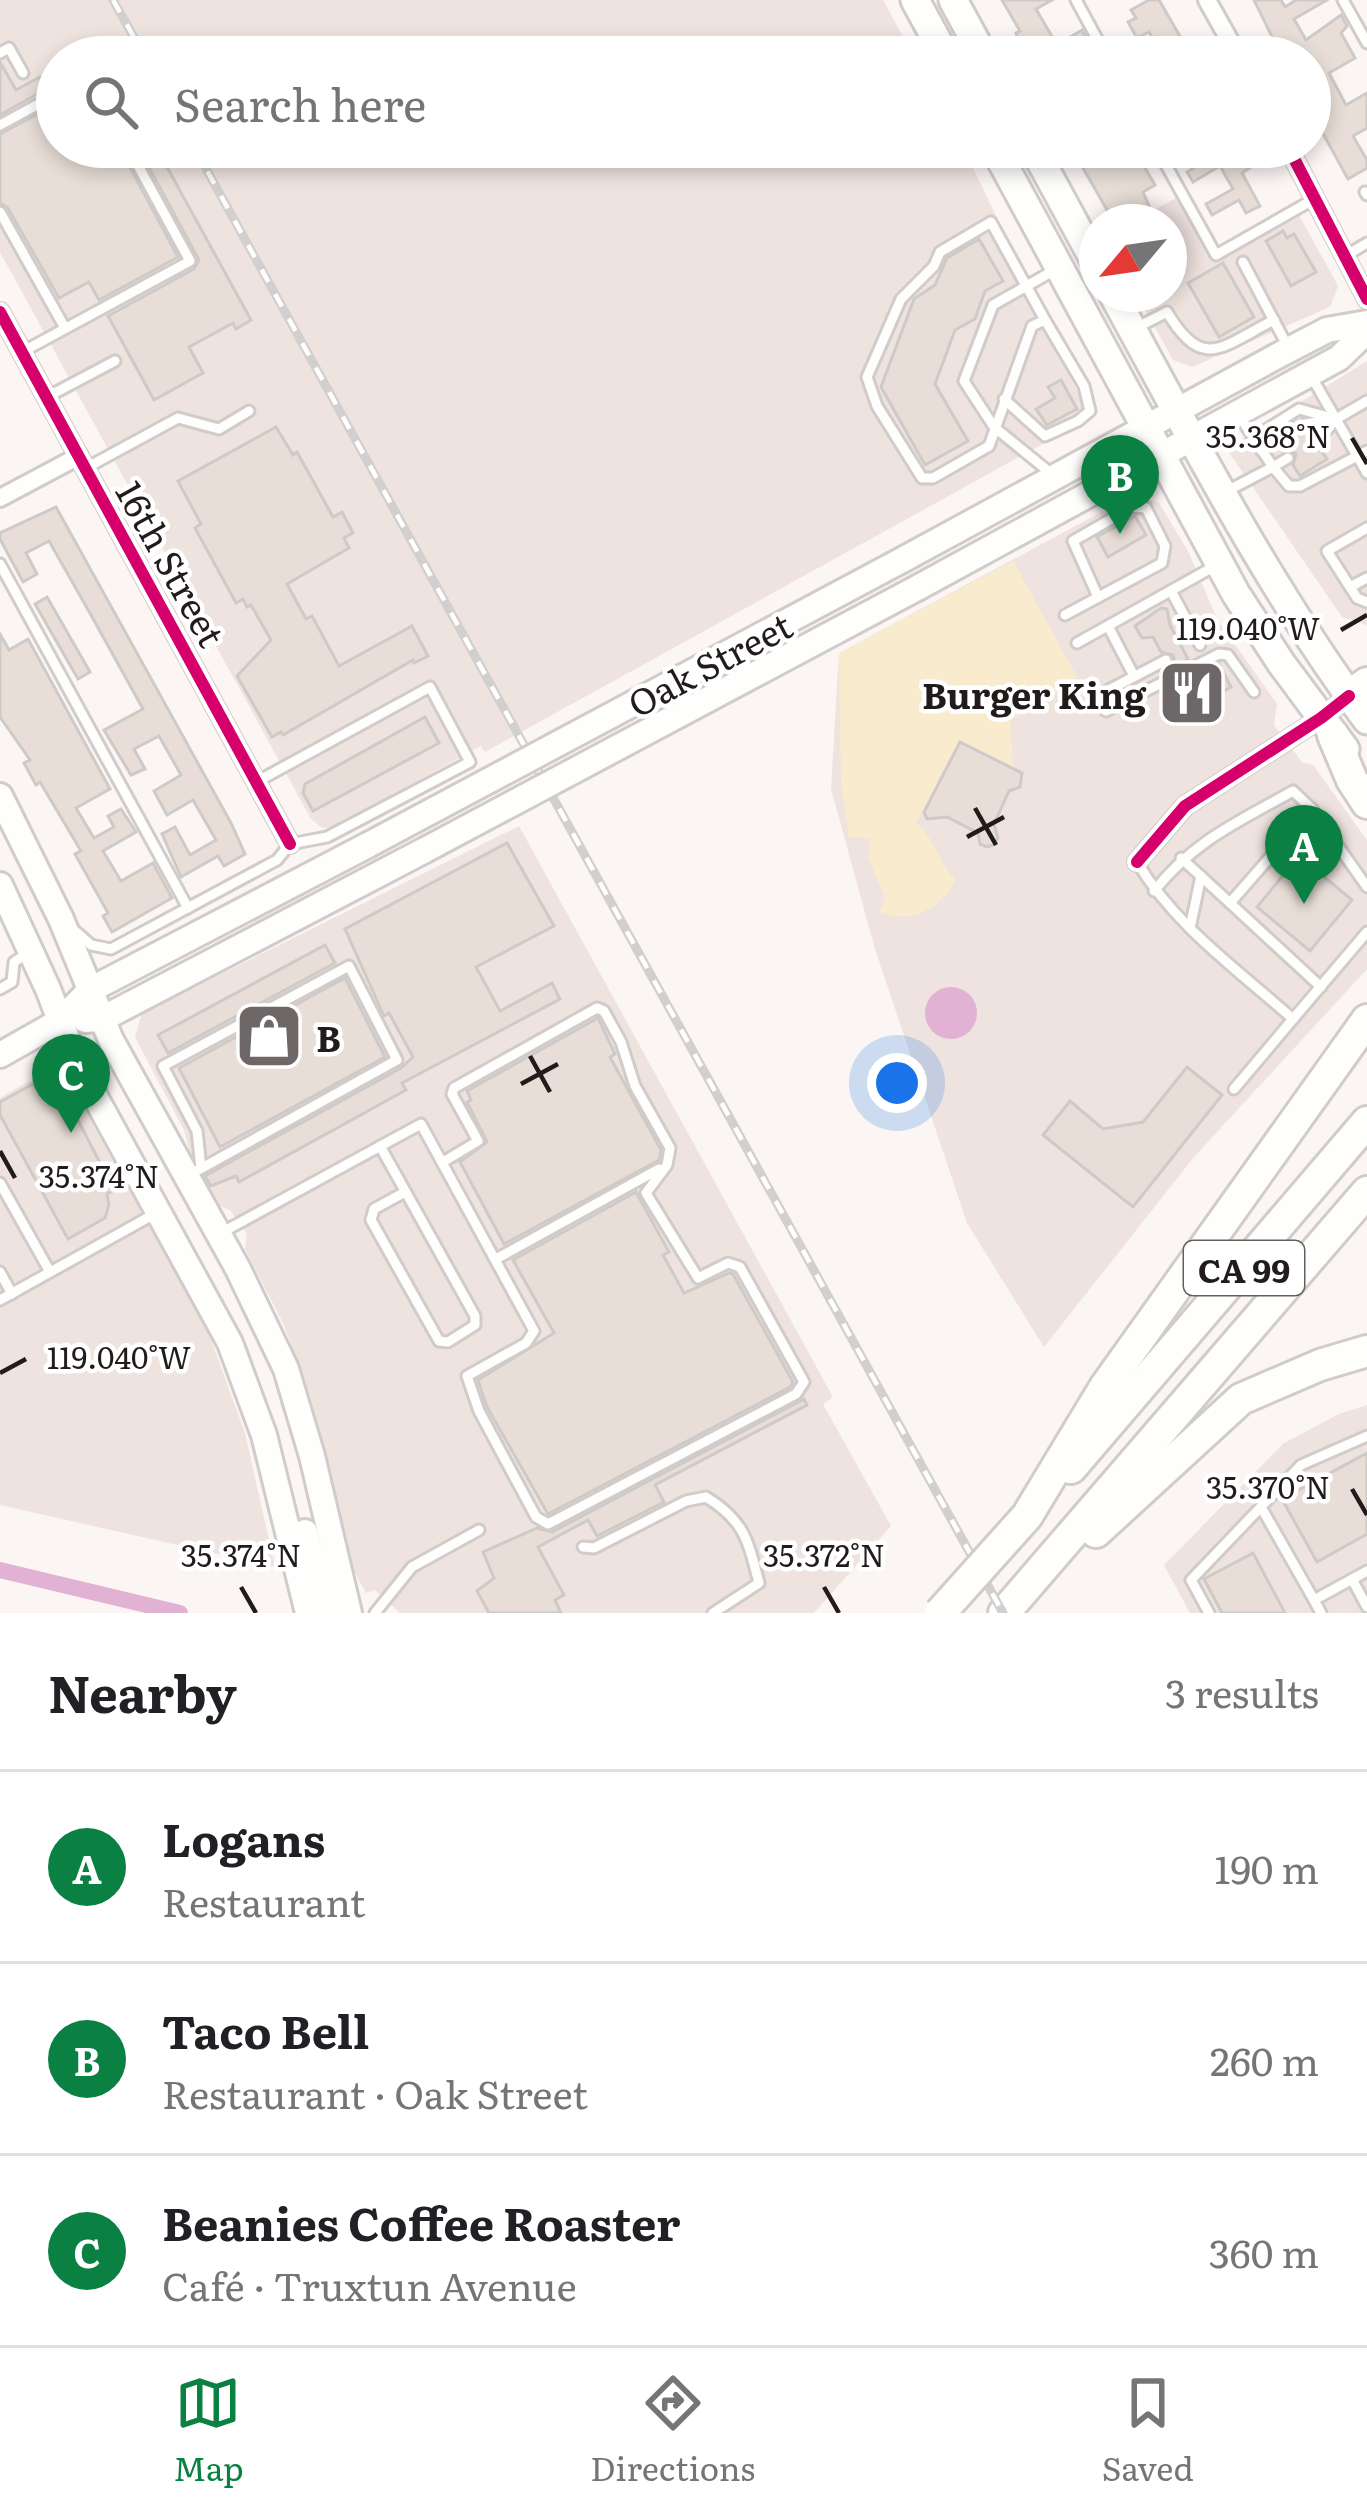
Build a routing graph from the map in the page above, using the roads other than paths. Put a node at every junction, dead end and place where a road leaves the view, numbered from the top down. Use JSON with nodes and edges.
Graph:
{"nodes":[{"id":1,"x":951,"y":0,"type":"edge"},
{"id":2,"x":1076,"y":0,"type":"edge"},
{"id":3,"x":1208,"y":0,"type":"edge"},
{"id":4,"x":1343,"y":0,"type":"edge"},
{"id":5,"x":919,"y":7,"type":"edge"},
{"id":6,"x":935,"y":36,"type":"edge"},
{"id":7,"x":972,"y":36,"type":"edge"},
{"id":8,"x":1096,"y":36,"type":"edge"},
{"id":9,"x":1228,"y":36,"type":"edge"},
{"id":10,"x":1367,"y":44,"type":"edge"},
{"id":11,"x":0,"y":53,"type":"edge"},
{"id":12,"x":23,"y":73,"type":"dead end"},
{"id":13,"x":36,"y":105,"type":"edge"},
{"id":14,"x":0,"y":125,"type":"edge"},
{"id":15,"x":139,"y":168,"type":"edge"},
{"id":16,"x":1005,"y":168,"type":"edge"},
{"id":17,"x":1044,"y":168,"type":"edge"},
{"id":18,"x":1168,"y":168,"type":"edge"},
{"id":19,"x":1300,"y":168,"type":"edge"},
{"id":20,"x":1316,"y":198,"type":"junction"},
{"id":21,"x":0,"y":212,"type":"edge"},
{"id":22,"x":1079,"y":232,"type":"edge"},
{"id":23,"x":1367,"y":243,"type":"edge"},
{"id":24,"x":1345,"y":256,"type":"junction"},
{"id":25,"x":1243,"y":262,"type":"dead end"},
{"id":26,"x":1059,"y":267,"type":"junction"},
{"id":27,"x":1026,"y":287,"type":"junction"},
{"id":28,"x":1367,"y":299,"type":"edge"},
{"id":29,"x":0,"y":312,"type":"edge"},
{"id":30,"x":1122,"y":312,"type":"edge"},
{"id":31,"x":1045,"y":320,"type":"junction"},
{"id":32,"x":1274,"y":320,"type":"junction"},
{"id":33,"x":1367,"y":327,"type":"edge"},
{"id":34,"x":65,"y":328,"type":"junction"},
{"id":35,"x":1132,"y":330,"type":"junction"},
{"id":36,"x":1289,"y":350,"type":"junction"},
{"id":37,"x":22,"y":352,"type":"junction"},
{"id":38,"x":115,"y":361,"type":"dead end"},
{"id":39,"x":1310,"y":374,"type":"junction"},
{"id":40,"x":47,"y":397,"type":"junction"},
{"id":41,"x":1004,"y":399,"type":"junction"},
{"id":42,"x":1367,"y":401,"type":"edge"},
{"id":43,"x":1177,"y":410,"type":"junction"},
{"id":44,"x":249,"y":411,"type":"dead end"},
{"id":45,"x":1238,"y":414,"type":"junction"},
{"id":46,"x":1336,"y":419,"type":"junction"},
{"id":47,"x":1305,"y":424,"type":"dead end"},
{"id":48,"x":1145,"y":426,"type":"junction"},
{"id":49,"x":994,"y":427,"type":"junction"},
{"id":50,"x":1253,"y":438,"type":"junction"},
{"id":51,"x":1192,"y":439,"type":"junction"},
{"id":52,"x":1277,"y":440,"type":"dead end"},
{"id":53,"x":1316,"y":442,"type":"dead end"},
{"id":54,"x":1261,"y":450,"type":"junction"},
{"id":55,"x":1363,"y":454,"type":"edge"},
{"id":56,"x":1161,"y":457,"type":"junction"},
{"id":57,"x":1288,"y":458,"type":"dead end"},
{"id":58,"x":82,"y":462,"type":"junction"},
{"id":59,"x":1274,"y":466,"type":"junction"},
{"id":60,"x":1367,"y":473,"type":"edge"},
{"id":61,"x":1053,"y":475,"type":"junction"},
{"id":62,"x":1223,"y":494,"type":"junction"},
{"id":63,"x":0,"y":498,"type":"edge"},
{"id":64,"x":1367,"y":528,"type":"edge"},
{"id":65,"x":0,"y":564,"type":"edge"},
{"id":66,"x":1220,"y":564,"type":"junction"},
{"id":67,"x":1367,"y":578,"type":"edge"},
{"id":68,"x":1350,"y":587,"type":"junction"},
{"id":69,"x":1171,"y":591,"type":"junction"},
{"id":70,"x":1098,"y":598,"type":"junction"},
{"id":71,"x":1367,"y":602,"type":"edge"},
{"id":72,"x":1065,"y":615,"type":"dead end"},
{"id":73,"x":1108,"y":626,"type":"junction"},
{"id":74,"x":1077,"y":643,"type":"dead end"},
{"id":75,"x":1184,"y":650,"type":"dead end"},
{"id":76,"x":1166,"y":660,"type":"dead end"},
{"id":77,"x":1135,"y":676,"type":"junction"},
{"id":78,"x":1254,"y":692,"type":"dead end"},
{"id":79,"x":1101,"y":694,"type":"dead end"},
{"id":80,"x":1361,"y":700,"type":"edge"},
{"id":81,"x":1106,"y":711,"type":"dead end"},
{"id":82,"x":1327,"y":726,"type":"junction"},
{"id":83,"x":1367,"y":776,"type":"edge"},
{"id":84,"x":257,"y":781,"type":"junction"},
{"id":85,"x":0,"y":796,"type":"edge"},
{"id":86,"x":1367,"y":803,"type":"edge"},
{"id":87,"x":1312,"y":809,"type":"junction"},
{"id":88,"x":290,"y":844,"type":"junction"},
{"id":89,"x":1181,"y":858,"type":"junction"},
{"id":90,"x":1137,"y":862,"type":"joint"},
{"id":91,"x":1201,"y":877,"type":"junction"},
{"id":92,"x":1367,"y":887,"type":"edge"},
{"id":93,"x":1154,"y":891,"type":"junction"},
{"id":94,"x":4,"y":901,"type":"edge"},
{"id":95,"x":1230,"y":903,"type":"junction"},
{"id":96,"x":188,"y":908,"type":"junction"},
{"id":97,"x":62,"y":919,"type":"junction"},
{"id":98,"x":1190,"y":928,"type":"junction"},
{"id":99,"x":1367,"y":932,"type":"edge"},
{"id":100,"x":32,"y":950,"type":"junction"},
{"id":101,"x":1321,"y":987,"type":"junction"},
{"id":102,"x":0,"y":989,"type":"edge"},
{"id":103,"x":90,"y":990,"type":"junction"},
{"id":104,"x":1293,"y":1018,"type":"junction"},
{"id":105,"x":102,"y":1019,"type":"junction"},
{"id":106,"x":1367,"y":1020,"type":"edge"},
{"id":107,"x":61,"y":1021,"type":"junction"},
{"id":108,"x":0,"y":1054,"type":"edge"},
{"id":109,"x":1234,"y":1089,"type":"dead end"},
{"id":110,"x":1367,"y":1122,"type":"edge"},
{"id":111,"x":380,"y":1146,"type":"junction"},
{"id":112,"x":443,"y":1162,"type":"junction"},
{"id":113,"x":667,"y":1165,"type":"junction"},
{"id":114,"x":194,"y":1173,"type":"junction"},
{"id":115,"x":0,"y":1183,"type":"edge"},
{"id":116,"x":405,"y":1192,"type":"junction"},
{"id":117,"x":1367,"y":1192,"type":"edge"},
{"id":118,"x":159,"y":1211,"type":"junction"},
{"id":119,"x":219,"y":1234,"type":"junction"},
{"id":120,"x":496,"y":1259,"type":"junction"},
{"id":121,"x":0,"y":1272,"type":"edge"},
{"id":122,"x":50,"y":1272,"type":"junction"},
{"id":123,"x":12,"y":1294,"type":"junction"},
{"id":124,"x":0,"y":1300,"type":"edge"},
{"id":125,"x":230,"y":1343,"type":"junction"},
{"id":126,"x":1367,"y":1351,"type":"edge"},
{"id":127,"x":1367,"y":1436,"type":"edge"},
{"id":128,"x":1149,"y":1468,"type":"junction"},
{"id":129,"x":1261,"y":1507,"type":"junction"},
{"id":130,"x":1027,"y":1516,"type":"junction"},
{"id":131,"x":479,"y":1530,"type":"dead end"},
{"id":132,"x":583,"y":1547,"type":"dead end"},
{"id":133,"x":1367,"y":1571,"type":"edge"},
{"id":134,"x":1352,"y":1579,"type":"junction"},
{"id":135,"x":1314,"y":1600,"type":"junction"},
{"id":136,"x":1367,"y":1607,"type":"edge"},
{"id":137,"x":1007,"y":1610,"type":"edge"},
{"id":138,"x":308,"y":1613,"type":"edge"},
{"id":139,"x":333,"y":1613,"type":"edge"},
{"id":140,"x":349,"y":1613,"type":"edge"},
{"id":141,"x":375,"y":1613,"type":"edge"},
{"id":142,"x":713,"y":1613,"type":"edge"},
{"id":143,"x":940,"y":1613,"type":"edge"},
{"id":144,"x":1209,"y":1613,"type":"edge"},
{"id":145,"x":1321,"y":1613,"type":"edge"}],
"edges":[{"from":1,"to":5,"type":"street"},
{"from":1,"to":7,"type":"main road"},
{"from":2,"to":8,"type":"lane"},
{"from":3,"to":9,"type":"street"},
{"from":4,"to":10,"type":"lane"},
{"from":5,"to":6,"type":"main road"},
{"from":11,"to":12,"type":"lane"},
{"from":13,"to":14,"type":"lane"},
{"from":15,"to":34,"type":"lane"},
{"from":16,"to":26,"type":"main road"},
{"from":17,"to":22,"type":"main road"},
{"from":18,"to":20,"type":"lane"},
{"from":19,"to":20,"type":"street"},
{"from":20,"to":24,"type":"street"},
{"from":21,"to":34,"type":"lane"},
{"from":23,"to":24,"type":"lane"},
{"from":24,"to":28,"type":"street"},
{"from":25,"to":32,"type":"lane"},
{"from":26,"to":27,"type":"lane"},
{"from":26,"to":48,"type":"main road"},
{"from":27,"to":31,"type":"lane"},
{"from":27,"to":49,"type":"lane"},
{"from":27,"to":49,"type":"lane"},
{"from":29,"to":37,"type":"street","name":"16th Street"},
{"from":30,"to":35,"type":"main road"},
{"from":31,"to":41,"type":"lane"},
{"from":31,"to":41,"type":"lane"},
{"from":32,"to":35,"type":"lane"},
{"from":32,"to":36,"type":"lane"},
{"from":33,"to":36,"type":"main road","name":"Oak Street"},
{"from":33,"to":39,"type":"main road","name":"Oak Street"},
{"from":34,"to":37,"type":"lane"},
{"from":35,"to":43,"type":"main road"},
{"from":36,"to":43,"type":"main road","name":"Oak Street"},
{"from":37,"to":40,"type":"street","name":"16th Street"},
{"from":38,"to":40,"type":"lane"},
{"from":39,"to":45,"type":"main road","name":"Oak Street"},
{"from":39,"to":46,"type":"lane"},
{"from":40,"to":58,"type":"street","name":"16th Street"},
{"from":41,"to":49,"type":"lane"},
{"from":42,"to":46,"type":"lane"},
{"from":43,"to":48,"type":"main road","name":"Oak Street"},
{"from":43,"to":51,"type":"main road"},
{"from":44,"to":58,"type":"lane"},
{"from":45,"to":50,"type":"lane"},
{"from":45,"to":51,"type":"main road","name":"Oak Street"},
{"from":46,"to":47,"type":"lane"},
{"from":46,"to":50,"type":"lane"},
{"from":46,"to":53,"type":"lane"},
{"from":46,"to":55,"type":"lane"},
{"from":48,"to":56,"type":"main road"},
{"from":48,"to":61,"type":"main road","name":"Oak Street"},
{"from":49,"to":61,"type":"lane"},
{"from":50,"to":54,"type":"lane"},
{"from":51,"to":56,"type":"main road","name":"Oak Street"},
{"from":51,"to":62,"type":"main road"},
{"from":52,"to":54,"type":"lane"},
{"from":54,"to":59,"type":"lane"},
{"from":55,"to":59,"type":"lane"},
{"from":55,"to":60,"type":"lane"},
{"from":56,"to":66,"type":"main road"},
{"from":56,"to":105,"type":"main road","name":"Oak Street","bridge":true},
{"from":57,"to":59,"type":"lane"},
{"from":58,"to":63,"type":"street"},
{"from":58,"to":84,"type":"street","name":"16th Street"},
{"from":59,"to":62,"type":"lane"},
{"from":61,"to":103,"type":"main road","name":"Oak Street","bridge":true},
{"from":62,"to":80,"type":"main road"},
{"from":64,"to":68,"type":"lane"},
{"from":65,"to":96,"type":"lane"},
{"from":66,"to":69,"type":"lane"},
{"from":66,"to":82,"type":"main road"},
{"from":67,"to":68,"type":"lane"},
{"from":68,"to":71,"type":"lane"},
{"from":69,"to":73,"type":"lane"},
{"from":69,"to":75,"type":"lane"},
{"from":70,"to":70,"type":"lane"},
{"from":70,"to":72,"type":"lane"},
{"from":73,"to":74,"type":"lane"},
{"from":73,"to":77,"type":"lane"},
{"from":76,"to":77,"type":"lane"},
{"from":77,"to":79,"type":"lane"},
{"from":78,"to":81,"type":"lane"},
{"from":80,"to":82,"type":"street"},
{"from":82,"to":83,"type":"main road"},
{"from":82,"to":86,"type":"highway"},
{"from":82,"to":90,"type":"street"},
{"from":84,"to":88,"type":"street","name":"16th Street"},
{"from":84,"to":88,"type":"lane"},
{"from":85,"to":97,"type":"main road"},
{"from":87,"to":89,"type":"lane"},
{"from":87,"to":92,"type":"lane"},
{"from":87,"to":95,"type":"lane"},
{"from":88,"to":96,"type":"lane"},
{"from":89,"to":91,"type":"lane"},
{"from":89,"to":93,"type":"lane"},
{"from":90,"to":93,"type":"lane"},
{"from":91,"to":95,"type":"lane"},
{"from":91,"to":98,"type":"lane"},
{"from":93,"to":98,"type":"lane"},
{"from":94,"to":100,"type":"main road"},
{"from":95,"to":101,"type":"lane"},
{"from":96,"to":97,"type":"lane"},
{"from":97,"to":103,"type":"main road"},
{"from":98,"to":104,"type":"lane"},
{"from":99,"to":101,"type":"lane"},
{"from":100,"to":102,"type":"lane"},
{"from":100,"to":107,"type":"main road"},
{"from":101,"to":104,"type":"lane"},
{"from":103,"to":105,"type":"main road"},
{"from":103,"to":107,"type":"main road","name":"Oak Street"},
{"from":104,"to":109,"type":"lane"},
{"from":105,"to":107,"type":"main road","name":"Oak Street"},
{"from":105,"to":114,"type":"main road"},
{"from":106,"to":130,"type":"highway"},
{"from":107,"to":108,"type":"main road","name":"Oak Street"},
{"from":107,"to":118,"type":"main road"},
{"from":110,"to":130,"type":"highway","number":"CA 99"},
{"from":111,"to":112,"type":"lane"},
{"from":111,"to":116,"type":"lane"},
{"from":111,"to":119,"type":"lane"},
{"from":112,"to":113,"type":"lane"},
{"from":112,"to":120,"type":"lane"},
{"from":113,"to":120,"type":"lane"},
{"from":113,"to":120,"type":"lane"},
{"from":114,"to":114,"type":"lane"},
{"from":114,"to":119,"type":"main road"},
{"from":115,"to":122,"type":"lane"},
{"from":116,"to":116,"type":"lane"},
{"from":117,"to":128,"type":"highway","number":"CA 99"},
{"from":118,"to":122,"type":"lane"},
{"from":118,"to":125,"type":"main road"},
{"from":119,"to":140,"type":"main road"},
{"from":121,"to":123,"type":"lane"},
{"from":122,"to":123,"type":"lane"},
{"from":123,"to":124,"type":"lane"},
{"from":125,"to":138,"type":"main road"},
{"from":125,"to":139,"type":"main road"},
{"from":126,"to":128,"type":"highway"},
{"from":127,"to":129,"type":"lane"},
{"from":128,"to":137,"type":"highway"},
{"from":129,"to":135,"type":"lane"},
{"from":129,"to":144,"type":"lane"},
{"from":130,"to":143,"type":"highway","number":"CA 99","bridge":true},
{"from":131,"to":141,"type":"lane"},
{"from":132,"to":142,"type":"lane"},
{"from":133,"to":134,"type":"lane"},
{"from":134,"to":135,"type":"lane"},
{"from":134,"to":136,"type":"lane"},
{"from":135,"to":145,"type":"lane"}]}
